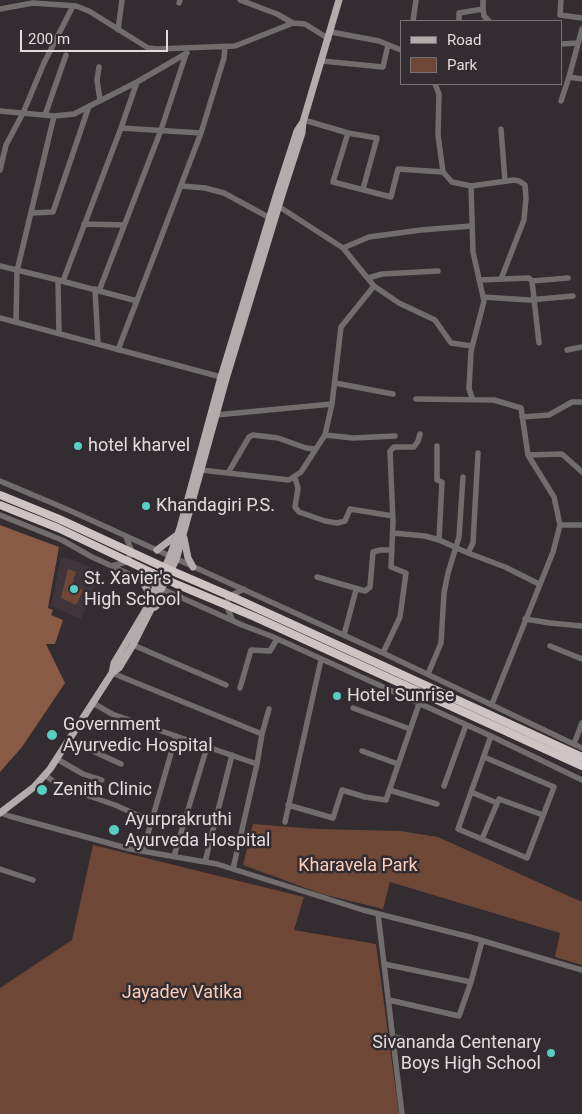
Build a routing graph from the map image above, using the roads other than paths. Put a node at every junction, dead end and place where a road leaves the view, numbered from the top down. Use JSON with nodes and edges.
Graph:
{"nodes":[{"id":1,"x":122,"y":0,"type":"edge"},
{"id":2,"x":240,"y":0,"type":"edge"},
{"id":3,"x":339,"y":0,"type":"edge"},
{"id":4,"x":416,"y":0,"type":"edge"},
{"id":5,"x":483,"y":0,"type":"edge"},
{"id":6,"x":561,"y":0,"type":"edge"},
{"id":7,"x":26,"y":2,"type":"edge"},
{"id":8,"x":73,"y":6,"type":"junction"},
{"id":9,"x":0,"y":9,"type":"edge"},
{"id":10,"x":482,"y":9,"type":"junction"},
{"id":11,"x":582,"y":18,"type":"edge"},
{"id":12,"x":413,"y":20,"type":"edge"},
{"id":13,"x":459,"y":20,"type":"edge"},
{"id":14,"x":488,"y":20,"type":"edge"},
{"id":15,"x":293,"y":23,"type":"junction"},
{"id":16,"x":582,"y":29,"type":"edge"},
{"id":17,"x":118,"y":30,"type":"junction"},
{"id":18,"x":330,"y":35,"type":"junction"},
{"id":19,"x":578,"y":43,"type":"junction"},
{"id":20,"x":562,"y":44,"type":"edge"},
{"id":21,"x":388,"y":45,"type":"junction"},
{"id":22,"x":225,"y":47,"type":"junction"},
{"id":23,"x":193,"y":49,"type":"junction"},
{"id":24,"x":400,"y":50,"type":"edge"},
{"id":25,"x":186,"y":54,"type":"junction"},
{"id":26,"x":66,"y":55,"type":"dead end"},
{"id":27,"x":322,"y":61,"type":"junction"},
{"id":28,"x":99,"y":67,"type":"dead end"},
{"id":29,"x":569,"y":77,"type":"junction"},
{"id":30,"x":582,"y":79,"type":"edge"},
{"id":31,"x":137,"y":82,"type":"junction"},
{"id":32,"x":435,"y":85,"type":"edge"},
{"id":33,"x":100,"y":100,"type":"junction"},
{"id":34,"x":561,"y":101,"type":"dead end"},
{"id":35,"x":89,"y":106,"type":"junction"},
{"id":36,"x":0,"y":111,"type":"edge"},
{"id":37,"x":23,"y":113,"type":"junction"},
{"id":38,"x":45,"y":115,"type":"junction"},
{"id":39,"x":54,"y":116,"type":"junction"},
{"id":40,"x":303,"y":121,"type":"junction"},
{"id":41,"x":121,"y":128,"type":"junction"},
{"id":42,"x":502,"y":129,"type":"dead end"},
{"id":43,"x":161,"y":130,"type":"junction"},
{"id":44,"x":201,"y":133,"type":"junction"},
{"id":45,"x":348,"y":133,"type":"junction"},
{"id":46,"x":0,"y":170,"type":"edge"},
{"id":47,"x":443,"y":172,"type":"junction"},
{"id":48,"x":505,"y":181,"type":"junction"},
{"id":49,"x":182,"y":186,"type":"junction"},
{"id":50,"x":471,"y":186,"type":"junction"},
{"id":51,"x":363,"y":190,"type":"junction"},
{"id":52,"x":278,"y":206,"type":"junction"},
{"id":53,"x":31,"y":213,"type":"junction"},
{"id":54,"x":270,"y":218,"type":"junction"},
{"id":55,"x":84,"y":224,"type":"junction"},
{"id":56,"x":124,"y":225,"type":"junction"},
{"id":57,"x":472,"y":226,"type":"junction"},
{"id":58,"x":264,"y":245,"type":"junction"},
{"id":59,"x":343,"y":248,"type":"junction"},
{"id":60,"x":0,"y":266,"type":"edge"},
{"id":61,"x":17,"y":271,"type":"junction"},
{"id":62,"x":438,"y":271,"type":"dead end"},
{"id":63,"x":368,"y":278,"type":"junction"},
{"id":64,"x":568,"y":278,"type":"dead end"},
{"id":65,"x":501,"y":279,"type":"junction"},
{"id":66,"x":60,"y":280,"type":"junction"},
{"id":67,"x":480,"y":280,"type":"junction"},
{"id":68,"x":532,"y":282,"type":"junction"},
{"id":69,"x":374,"y":286,"type":"junction"},
{"id":70,"x":97,"y":290,"type":"junction"},
{"id":71,"x":573,"y":296,"type":"dead end"},
{"id":72,"x":483,"y":297,"type":"junction"},
{"id":73,"x":534,"y":300,"type":"junction"},
{"id":74,"x":137,"y":301,"type":"junction"},
{"id":75,"x":0,"y":318,"type":"edge"},
{"id":76,"x":16,"y":322,"type":"junction"},
{"id":77,"x":59,"y":333,"type":"junction"},
{"id":78,"x":539,"y":343,"type":"dead end"},
{"id":79,"x":98,"y":344,"type":"junction"},
{"id":80,"x":472,"y":346,"type":"junction"},
{"id":81,"x":582,"y":347,"type":"edge"},
{"id":82,"x":118,"y":350,"type":"junction"},
{"id":83,"x":567,"y":350,"type":"dead end"},
{"id":84,"x":221,"y":377,"type":"junction"},
{"id":85,"x":335,"y":383,"type":"junction"},
{"id":86,"x":393,"y":394,"type":"dead end"},
{"id":87,"x":416,"y":399,"type":"dead end"},
{"id":88,"x":472,"y":400,"type":"junction"},
{"id":89,"x":582,"y":402,"type":"edge"},
{"id":90,"x":332,"y":404,"type":"junction"},
{"id":91,"x":216,"y":416,"type":"junction"},
{"id":92,"x":522,"y":417,"type":"junction"},
{"id":93,"x":420,"y":434,"type":"dead end"},
{"id":94,"x":325,"y":435,"type":"junction"},
{"id":95,"x":395,"y":436,"type":"dead end"},
{"id":96,"x":437,"y":446,"type":"dead end"},
{"id":97,"x":316,"y":449,"type":"junction"},
{"id":98,"x":478,"y":453,"type":"dead end"},
{"id":99,"x":528,"y":455,"type":"junction"},
{"id":100,"x":201,"y":470,"type":"junction"},
{"id":101,"x":582,"y":472,"type":"edge"},
{"id":102,"x":228,"y":473,"type":"junction"},
{"id":103,"x":463,"y":477,"type":"dead end"},
{"id":104,"x":295,"y":478,"type":"junction"},
{"id":105,"x":0,"y":481,"type":"edge"},
{"id":106,"x":195,"y":483,"type":"junction"},
{"id":107,"x":0,"y":495,"type":"edge"},
{"id":108,"x":0,"y":505,"type":"edge"},
{"id":109,"x":0,"y":515,"type":"edge"},
{"id":110,"x":393,"y":516,"type":"junction"},
{"id":111,"x":582,"y":525,"type":"edge"},
{"id":112,"x":560,"y":526,"type":"junction"},
{"id":113,"x":393,"y":533,"type":"junction"},
{"id":114,"x":125,"y":535,"type":"junction"},
{"id":115,"x":180,"y":535,"type":"junction"},
{"id":116,"x":439,"y":540,"type":"junction"},
{"id":117,"x":456,"y":547,"type":"junction"},
{"id":118,"x":157,"y":550,"type":"junction"},
{"id":119,"x":392,"y":550,"type":"junction"},
{"id":120,"x":468,"y":552,"type":"junction"},
{"id":121,"x":173,"y":558,"type":"junction"},
{"id":122,"x":112,"y":566,"type":"junction"},
{"id":123,"x":193,"y":566,"type":"junction"},
{"id":124,"x":318,"y":577,"type":"dead end"},
{"id":125,"x":141,"y":579,"type":"junction"},
{"id":126,"x":539,"y":584,"type":"junction"},
{"id":127,"x":159,"y":587,"type":"junction"},
{"id":128,"x":244,"y":590,"type":"junction"},
{"id":129,"x":356,"y":590,"type":"junction"},
{"id":130,"x":179,"y":596,"type":"junction"},
{"id":131,"x":150,"y":606,"type":"junction"},
{"id":132,"x":526,"y":619,"type":"junction"},
{"id":133,"x":233,"y":621,"type":"junction"},
{"id":134,"x":582,"y":626,"type":"edge"},
{"id":135,"x":344,"y":635,"type":"junction"},
{"id":136,"x":277,"y":639,"type":"junction"},
{"id":137,"x":133,"y":645,"type":"junction"},
{"id":138,"x":550,"y":646,"type":"dead end"},
{"id":139,"x":383,"y":653,"type":"junction"},
{"id":140,"x":582,"y":659,"type":"edge"},
{"id":141,"x":321,"y":660,"type":"junction"},
{"id":142,"x":112,"y":673,"type":"junction"},
{"id":143,"x":428,"y":674,"type":"junction"},
{"id":144,"x":226,"y":685,"type":"dead end"},
{"id":145,"x":240,"y":688,"type":"dead end"},
{"id":146,"x":93,"y":703,"type":"junction"},
{"id":147,"x":419,"y":704,"type":"junction"},
{"id":148,"x":492,"y":704,"type":"junction"},
{"id":149,"x":353,"y":708,"type":"dead end"},
{"id":150,"x":269,"y":709,"type":"dead end"},
{"id":151,"x":582,"y":723,"type":"edge"},
{"id":152,"x":466,"y":725,"type":"junction"},
{"id":153,"x":410,"y":728,"type":"junction"},
{"id":154,"x":262,"y":734,"type":"junction"},
{"id":155,"x":176,"y":736,"type":"junction"},
{"id":156,"x":491,"y":736,"type":"junction"},
{"id":157,"x":69,"y":740,"type":"junction"},
{"id":158,"x":574,"y":744,"type":"junction"},
{"id":159,"x":207,"y":747,"type":"junction"},
{"id":160,"x":582,"y":748,"type":"edge"},
{"id":161,"x":362,"y":751,"type":"dead end"},
{"id":162,"x":232,"y":755,"type":"junction"},
{"id":163,"x":484,"y":757,"type":"junction"},
{"id":164,"x":582,"y":757,"type":"edge"},
{"id":165,"x":57,"y":760,"type":"junction"},
{"id":166,"x":122,"y":764,"type":"dead end"},
{"id":167,"x":257,"y":764,"type":"junction"},
{"id":168,"x":398,"y":764,"type":"junction"},
{"id":169,"x":582,"y":766,"type":"edge"},
{"id":170,"x":45,"y":775,"type":"junction"},
{"id":171,"x":102,"y":780,"type":"dead end"},
{"id":172,"x":582,"y":780,"type":"edge"},
{"id":173,"x":444,"y":786,"type":"dead end"},
{"id":174,"x":389,"y":790,"type":"junction"},
{"id":175,"x":471,"y":792,"type":"junction"},
{"id":176,"x":497,"y":803,"type":"junction"},
{"id":177,"x":438,"y":804,"type":"dead end"},
{"id":178,"x":288,"y":805,"type":"junction"},
{"id":179,"x":1,"y":813,"type":"edge"},
{"id":180,"x":543,"y":815,"type":"junction"},
{"id":181,"x":151,"y":821,"type":"junction"},
{"id":182,"x":285,"y":822,"type":"dead end"},
{"id":183,"x":482,"y":839,"type":"junction"},
{"id":184,"x":142,"y":851,"type":"junction"},
{"id":185,"x":174,"y":856,"type":"junction"},
{"id":186,"x":205,"y":862,"type":"junction"},
{"id":187,"x":0,"y":869,"type":"edge"},
{"id":188,"x":233,"y":869,"type":"junction"},
{"id":189,"x":33,"y":880,"type":"dead end"},
{"id":190,"x":378,"y":914,"type":"junction"},
{"id":191,"x":482,"y":941,"type":"junction"},
{"id":192,"x":384,"y":964,"type":"junction"},
{"id":193,"x":582,"y":970,"type":"edge"},
{"id":194,"x":471,"y":982,"type":"junction"},
{"id":195,"x":389,"y":1000,"type":"junction"},
{"id":196,"x":393,"y":1038,"type":"junction"},
{"id":197,"x":447,"y":1046,"type":"dead end"},
{"id":198,"x":402,"y":1114,"type":"edge"}],
"edges":[{"from":1,"to":17,"type":"street"},
{"from":2,"to":15,"type":"street"},
{"from":3,"to":18,"type":"main road"},
{"from":4,"to":12,"type":"street"},
{"from":5,"to":10,"type":"street"},
{"from":6,"to":11,"type":"street"},
{"from":7,"to":8,"type":"street"},
{"from":7,"to":9,"type":"street"},
{"from":8,"to":17,"type":"street"},
{"from":8,"to":37,"type":"street"},
{"from":10,"to":13,"type":"street"},
{"from":10,"to":14,"type":"street"},
{"from":15,"to":18,"type":"street"},
{"from":15,"to":22,"type":"street"},
{"from":16,"to":19,"type":"street"},
{"from":17,"to":23,"type":"street"},
{"from":18,"to":21,"type":"street"},
{"from":18,"to":27,"type":"main road"},
{"from":19,"to":20,"type":"street"},
{"from":19,"to":29,"type":"street"},
{"from":21,"to":24,"type":"street"},
{"from":21,"to":27,"type":"street"},
{"from":22,"to":23,"type":"street"},
{"from":22,"to":44,"type":"street"},
{"from":23,"to":25,"type":"street"},
{"from":25,"to":31,"type":"street"},
{"from":25,"to":43,"type":"street"},
{"from":26,"to":38,"type":"street"},
{"from":27,"to":40,"type":"main road"},
{"from":28,"to":33,"type":"street"},
{"from":29,"to":30,"type":"street"},
{"from":29,"to":34,"type":"street"},
{"from":31,"to":33,"type":"street"},
{"from":31,"to":41,"type":"street"},
{"from":32,"to":47,"type":"street"},
{"from":33,"to":35,"type":"street"},
{"from":35,"to":39,"type":"street"},
{"from":35,"to":53,"type":"street"},
{"from":36,"to":37,"type":"street"},
{"from":37,"to":38,"type":"street"},
{"from":37,"to":46,"type":"street"},
{"from":38,"to":39,"type":"street"},
{"from":39,"to":53,"type":"street"},
{"from":40,"to":45,"type":"street"},
{"from":40,"to":52,"type":"main road"},
{"from":40,"to":54,"type":"main road"},
{"from":41,"to":43,"type":"street"},
{"from":41,"to":55,"type":"street"},
{"from":42,"to":48,"type":"street"},
{"from":43,"to":44,"type":"street"},
{"from":43,"to":56,"type":"street"},
{"from":44,"to":49,"type":"street"},
{"from":45,"to":51,"type":"street"},
{"from":45,"to":51,"type":"street"},
{"from":47,"to":50,"type":"street"},
{"from":47,"to":51,"type":"street"},
{"from":48,"to":50,"type":"street"},
{"from":48,"to":65,"type":"street"},
{"from":49,"to":54,"type":"street"},
{"from":49,"to":74,"type":"street"},
{"from":50,"to":57,"type":"street"},
{"from":52,"to":58,"type":"main road"},
{"from":52,"to":59,"type":"street"},
{"from":53,"to":61,"type":"street"},
{"from":54,"to":58,"type":"main road"},
{"from":55,"to":56,"type":"street"},
{"from":55,"to":66,"type":"street"},
{"from":56,"to":70,"type":"street"},
{"from":57,"to":59,"type":"street"},
{"from":57,"to":67,"type":"street"},
{"from":58,"to":84,"type":"main road"},
{"from":58,"to":91,"type":"main road"},
{"from":59,"to":63,"type":"street"},
{"from":60,"to":61,"type":"street"},
{"from":61,"to":66,"type":"street"},
{"from":61,"to":76,"type":"street"},
{"from":62,"to":63,"type":"street"},
{"from":63,"to":69,"type":"street"},
{"from":64,"to":68,"type":"street"},
{"from":65,"to":67,"type":"street"},
{"from":65,"to":68,"type":"street"},
{"from":66,"to":70,"type":"street"},
{"from":66,"to":77,"type":"street"},
{"from":67,"to":72,"type":"street"},
{"from":68,"to":73,"type":"street"},
{"from":69,"to":80,"type":"street"},
{"from":69,"to":85,"type":"street"},
{"from":70,"to":74,"type":"street"},
{"from":70,"to":79,"type":"street"},
{"from":71,"to":73,"type":"street"},
{"from":72,"to":73,"type":"street"},
{"from":72,"to":80,"type":"street"},
{"from":73,"to":78,"type":"street"},
{"from":74,"to":82,"type":"street"},
{"from":75,"to":76,"type":"street"},
{"from":76,"to":77,"type":"street"},
{"from":77,"to":79,"type":"street"},
{"from":79,"to":82,"type":"street"},
{"from":80,"to":88,"type":"street"},
{"from":81,"to":83,"type":"street"},
{"from":82,"to":84,"type":"street"},
{"from":84,"to":106,"type":"main road"},
{"from":85,"to":86,"type":"street"},
{"from":85,"to":90,"type":"street"},
{"from":87,"to":88,"type":"street"},
{"from":88,"to":92,"type":"street"},
{"from":89,"to":92,"type":"street"},
{"from":90,"to":91,"type":"street"},
{"from":90,"to":94,"type":"street"},
{"from":91,"to":100,"type":"main road"},
{"from":92,"to":99,"type":"street"},
{"from":93,"to":110,"type":"street"},
{"from":94,"to":95,"type":"street"},
{"from":94,"to":97,"type":"street"},
{"from":96,"to":116,"type":"street"},
{"from":97,"to":102,"type":"street"},
{"from":97,"to":104,"type":"street"},
{"from":98,"to":120,"type":"street"},
{"from":99,"to":101,"type":"street"},
{"from":99,"to":112,"type":"street"},
{"from":100,"to":102,"type":"street"},
{"from":100,"to":106,"type":"main road"},
{"from":102,"to":104,"type":"street"},
{"from":103,"to":117,"type":"street"},
{"from":104,"to":110,"type":"street"},
{"from":105,"to":114,"type":"street"},
{"from":106,"to":115,"type":"main road"},
{"from":107,"to":164,"type":"highway"},
{"from":108,"to":169,"type":"highway"},
{"from":109,"to":122,"type":"street"},
{"from":110,"to":113,"type":"street"},
{"from":111,"to":112,"type":"street"},
{"from":112,"to":126,"type":"street"},
{"from":113,"to":116,"type":"street"},
{"from":113,"to":119,"type":"street"},
{"from":114,"to":118,"type":"street"},
{"from":114,"to":122,"type":"street"},
{"from":115,"to":118,"type":"main road"},
{"from":115,"to":121,"type":"main road"},
{"from":115,"to":123,"type":"main road"},
{"from":116,"to":117,"type":"street"},
{"from":117,"to":120,"type":"street"},
{"from":117,"to":143,"type":"street"},
{"from":118,"to":121,"type":"street"},
{"from":119,"to":129,"type":"street"},
{"from":119,"to":139,"type":"street"},
{"from":120,"to":126,"type":"street"},
{"from":121,"to":123,"type":"street"},
{"from":121,"to":127,"type":"main road"},
{"from":122,"to":125,"type":"street"},
{"from":123,"to":128,"type":"street"},
{"from":124,"to":129,"type":"street"},
{"from":125,"to":127,"type":"street"},
{"from":125,"to":131,"type":"main road"},
{"from":126,"to":132,"type":"street"},
{"from":127,"to":130,"type":"street"},
{"from":127,"to":131,"type":"main road"},
{"from":128,"to":133,"type":"street"},
{"from":128,"to":135,"type":"street"},
{"from":129,"to":135,"type":"street"},
{"from":130,"to":131,"type":"main road"},
{"from":130,"to":133,"type":"street"},
{"from":131,"to":137,"type":"main road"},
{"from":131,"to":142,"type":"main road"},
{"from":132,"to":134,"type":"street"},
{"from":132,"to":148,"type":"street"},
{"from":133,"to":136,"type":"street"},
{"from":135,"to":139,"type":"street"},
{"from":136,"to":141,"type":"street"},
{"from":136,"to":145,"type":"street"},
{"from":137,"to":142,"type":"main road"},
{"from":137,"to":144,"type":"street"},
{"from":138,"to":140,"type":"street"},
{"from":139,"to":143,"type":"street"},
{"from":141,"to":147,"type":"street"},
{"from":141,"to":178,"type":"street"},
{"from":142,"to":146,"type":"main road"},
{"from":142,"to":154,"type":"street"},
{"from":143,"to":148,"type":"street"},
{"from":146,"to":155,"type":"street"},
{"from":146,"to":157,"type":"main road"},
{"from":147,"to":152,"type":"street"},
{"from":147,"to":153,"type":"street"},
{"from":148,"to":158,"type":"street"},
{"from":149,"to":153,"type":"street"},
{"from":150,"to":154,"type":"street"},
{"from":151,"to":158,"type":"street"},
{"from":152,"to":156,"type":"street"},
{"from":152,"to":173,"type":"street"},
{"from":153,"to":168,"type":"street"},
{"from":154,"to":167,"type":"street"},
{"from":155,"to":159,"type":"street"},
{"from":155,"to":181,"type":"street"},
{"from":156,"to":163,"type":"street"},
{"from":156,"to":172,"type":"street"},
{"from":157,"to":165,"type":"main road"},
{"from":157,"to":166,"type":"street"},
{"from":158,"to":160,"type":"street"},
{"from":159,"to":162,"type":"street"},
{"from":159,"to":185,"type":"street"},
{"from":161,"to":168,"type":"street"},
{"from":162,"to":167,"type":"street"},
{"from":162,"to":186,"type":"street"},
{"from":163,"to":175,"type":"street"},
{"from":163,"to":180,"type":"street"},
{"from":165,"to":170,"type":"main road"},
{"from":165,"to":171,"type":"street"},
{"from":167,"to":188,"type":"street"},
{"from":168,"to":174,"type":"street"},
{"from":170,"to":179,"type":"main road"},
{"from":170,"to":181,"type":"street"},
{"from":174,"to":177,"type":"street"},
{"from":174,"to":178,"type":"street"},
{"from":175,"to":176,"type":"street"},
{"from":175,"to":183,"type":"street"},
{"from":176,"to":180,"type":"street"},
{"from":176,"to":183,"type":"street"},
{"from":178,"to":182,"type":"street"},
{"from":179,"to":184,"type":"street"},
{"from":180,"to":183,"type":"street"},
{"from":181,"to":184,"type":"street"},
{"from":184,"to":185,"type":"street"},
{"from":185,"to":186,"type":"street"},
{"from":186,"to":188,"type":"street"},
{"from":187,"to":189,"type":"street"},
{"from":188,"to":190,"type":"street"},
{"from":190,"to":191,"type":"street"},
{"from":190,"to":192,"type":"street"},
{"from":191,"to":193,"type":"street"},
{"from":191,"to":194,"type":"street"},
{"from":192,"to":194,"type":"street"},
{"from":192,"to":195,"type":"street"},
{"from":194,"to":195,"type":"street"},
{"from":195,"to":196,"type":"street"},
{"from":196,"to":197,"type":"street"},
{"from":196,"to":198,"type":"street"}]}
